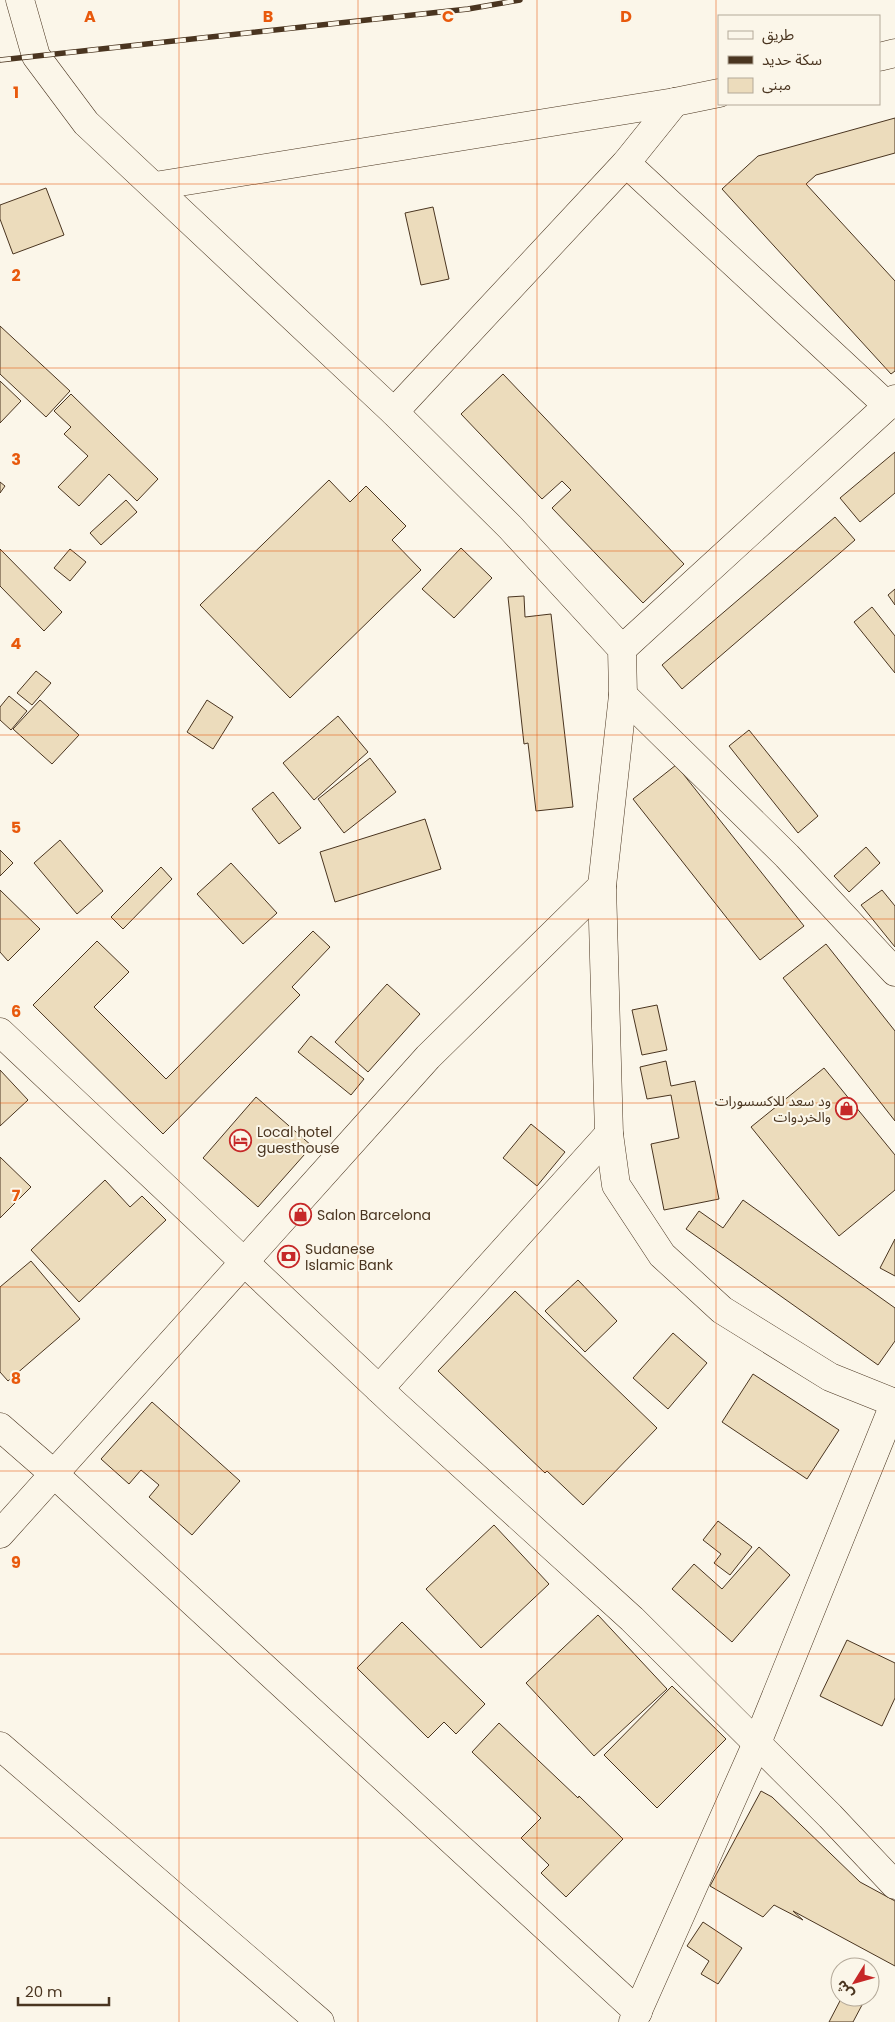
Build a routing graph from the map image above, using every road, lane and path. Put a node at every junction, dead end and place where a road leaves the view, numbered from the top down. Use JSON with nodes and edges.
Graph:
{"nodes":[{"id":1,"x":20,"y":0,"type":"edge"},
{"id":2,"x":895,"y":53,"type":"edge"},
{"id":3,"x":880,"y":57,"type":"edge"},
{"id":4,"x":718,"y":92,"type":"edge"},
{"id":5,"x":675,"y":102,"type":"junction"},
{"id":6,"x":626,"y":164,"type":"junction"},
{"id":7,"x":155,"y":186,"type":"junction"},
{"id":8,"x":891,"y":402,"type":"edge"},
{"id":9,"x":394,"y":412,"type":"junction"},
{"id":10,"x":622,"y":649,"type":"junction"},
{"id":11,"x":623,"y":696,"type":"junction"},
{"id":12,"x":602,"y":886,"type":"junction"},
{"id":13,"x":895,"y":972,"type":"edge"},
{"id":14,"x":0,"y":1032,"type":"edge"},
{"id":15,"x":609,"y":1134,"type":"junction"},
{"id":16,"x":244,"y":1262,"type":"junction"},
{"id":17,"x":379,"y":1389,"type":"junction"},
{"id":18,"x":895,"y":1403,"type":"edge"},
{"id":19,"x":0,"y":1427,"type":"edge"},
{"id":20,"x":54,"y":1474,"type":"junction"},
{"id":21,"x":0,"y":1534,"type":"edge"},
{"id":22,"x":757,"y":1743,"type":"junction"},
{"id":23,"x":0,"y":1746,"type":"edge"},
{"id":24,"x":895,"y":1885,"type":"edge"},
{"id":25,"x":636,"y":2017,"type":"edge"},
{"id":26,"x":320,"y":2022,"type":"edge"}],
"edges":[{"from":1,"to":7,"type":"street"},
{"from":2,"to":3,"type":"street"},
{"from":4,"to":5,"type":"street"},
{"from":5,"to":6,"type":"street"},
{"from":5,"to":7,"type":"street"},
{"from":6,"to":8,"type":"street"},
{"from":6,"to":9,"type":"street"},
{"from":7,"to":9,"type":"street"},
{"from":8,"to":10,"type":"street"},
{"from":9,"to":10,"type":"street"},
{"from":10,"to":11,"type":"street"},
{"from":11,"to":12,"type":"street"},
{"from":11,"to":13,"type":"street"},
{"from":12,"to":15,"type":"street"},
{"from":12,"to":16,"type":"street"},
{"from":14,"to":16,"type":"street"},
{"from":15,"to":17,"type":"street"},
{"from":15,"to":18,"type":"street"},
{"from":16,"to":17,"type":"street"},
{"from":16,"to":20,"type":"street"},
{"from":17,"to":22,"type":"street"},
{"from":18,"to":22,"type":"street"},
{"from":19,"to":20,"type":"street"},
{"from":20,"to":21,"type":"street"},
{"from":20,"to":25,"type":"street"},
{"from":22,"to":24,"type":"street"},
{"from":22,"to":25,"type":"street"},
{"from":23,"to":26,"type":"street"}]}
